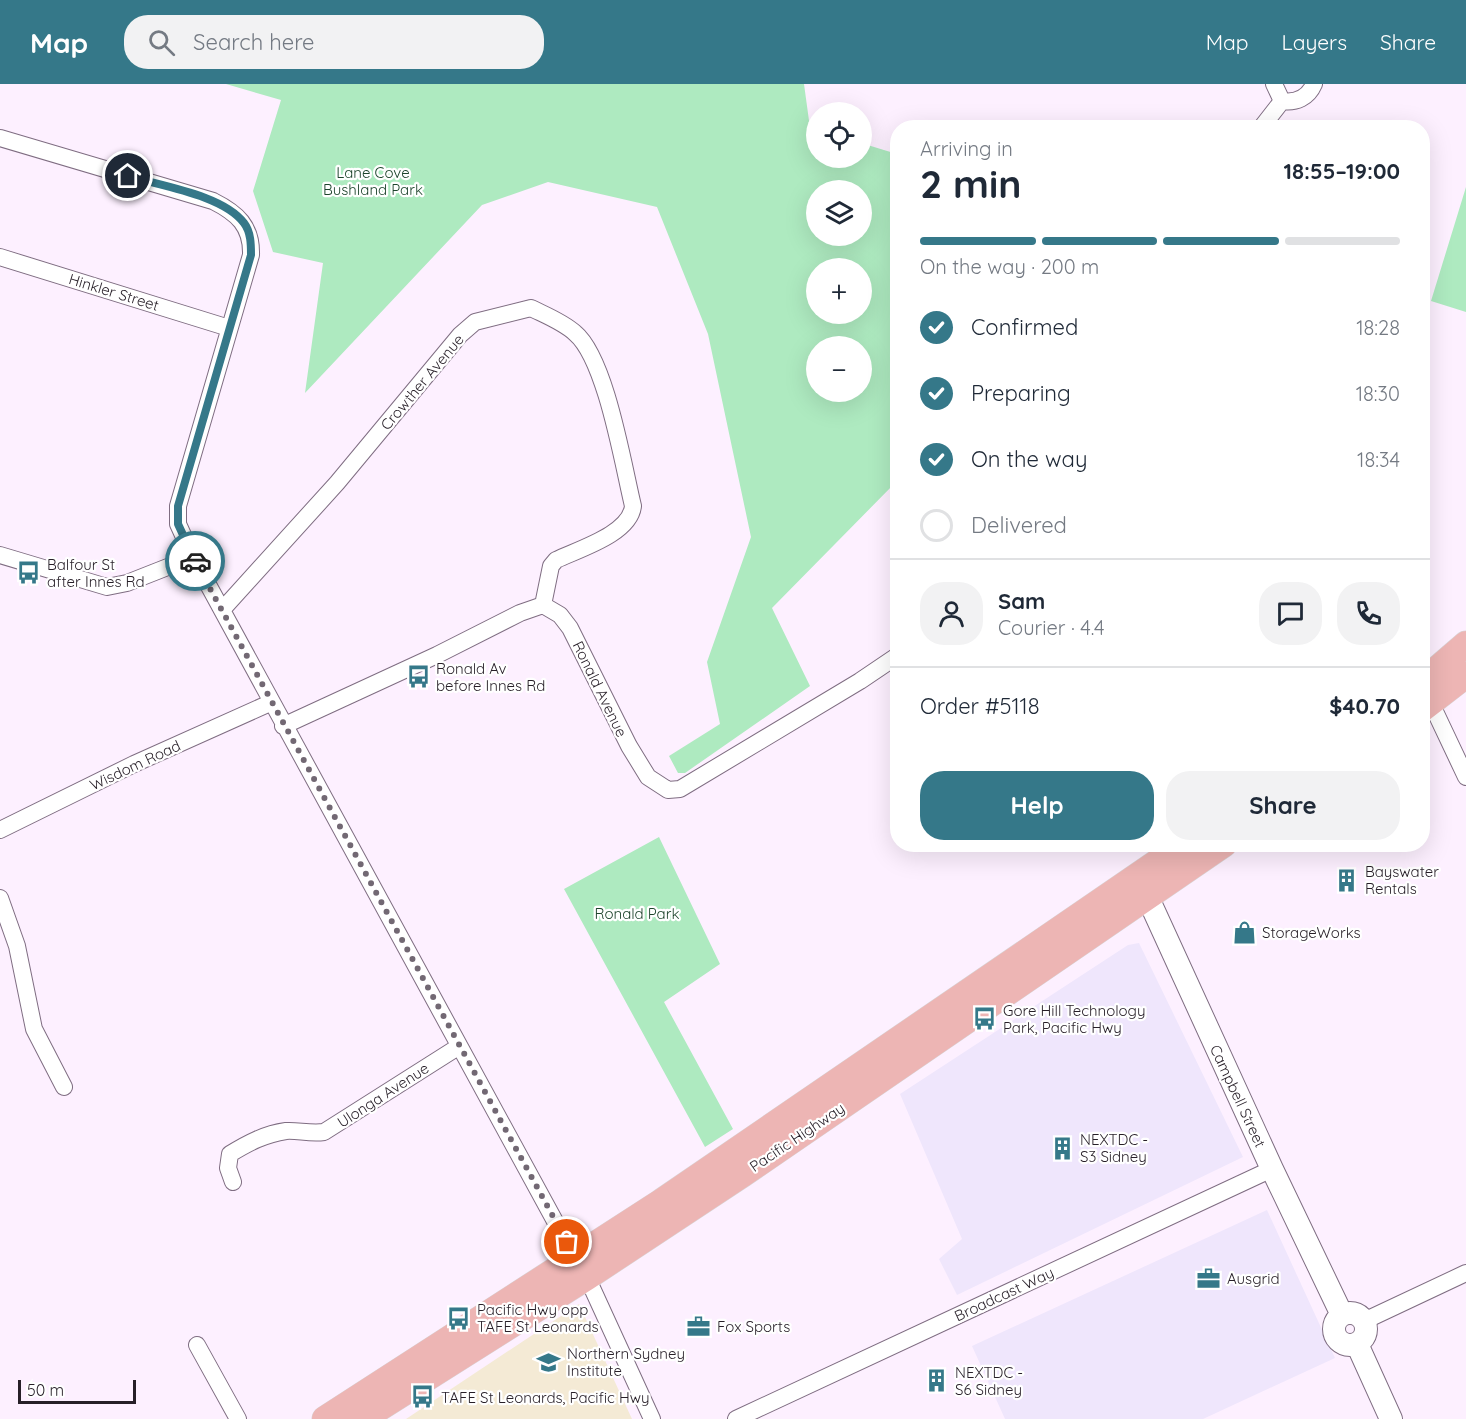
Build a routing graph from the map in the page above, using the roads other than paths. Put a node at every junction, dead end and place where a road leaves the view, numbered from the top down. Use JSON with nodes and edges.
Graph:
{"nodes":[{"id":1,"x":1274,"y":84,"type":"edge"},
{"id":2,"x":1314,"y":84,"type":"edge"},
{"id":3,"x":1282,"y":101,"type":"junction"},
{"id":4,"x":1267,"y":120,"type":"edge"},
{"id":5,"x":0,"y":138,"type":"edge"},
{"id":6,"x":0,"y":257,"type":"edge"},
{"id":7,"x":229,"y":328,"type":"junction"},
{"id":8,"x":0,"y":555,"type":"edge"},
{"id":9,"x":193,"y":557,"type":"junction"},
{"id":10,"x":543,"y":606,"type":"junction"},
{"id":11,"x":222,"y":610,"type":"junction"},
{"id":12,"x":1466,"y":644,"type":"edge"},
{"id":13,"x":890,"y":661,"type":"edge"},
{"id":14,"x":1466,"y":675,"type":"edge"},
{"id":15,"x":1430,"y":691,"type":"edge"},
{"id":16,"x":1430,"y":695,"type":"edge"},
{"id":17,"x":270,"y":703,"type":"junction"},
{"id":18,"x":1430,"y":708,"type":"edge"},
{"id":19,"x":283,"y":726,"type":"junction"},
{"id":20,"x":1466,"y":777,"type":"edge"},
{"id":21,"x":0,"y":830,"type":"edge"},
{"id":22,"x":1176,"y":852,"type":"edge"},
{"id":23,"x":1209,"y":852,"type":"edge"},
{"id":24,"x":1143,"y":887,"type":"junction"},
{"id":25,"x":0,"y":898,"type":"edge"},
{"id":26,"x":458,"y":1047,"type":"junction"},
{"id":27,"x":64,"y":1087,"type":"dead end"},
{"id":28,"x":1272,"y":1169,"type":"junction"},
{"id":29,"x":233,"y":1182,"type":"dead end"},
{"id":30,"x":581,"y":1267,"type":"junction"},
{"id":31,"x":1466,"y":1273,"type":"edge"},
{"id":32,"x":1342,"y":1315,"type":"junction"},
{"id":33,"x":1364,"y":1321,"type":"junction"},
{"id":34,"x":1357,"y":1344,"type":"junction"},
{"id":35,"x":197,"y":1345,"type":"dead end"},
{"id":36,"x":238,"y":1419,"type":"edge"},
{"id":37,"x":326,"y":1419,"type":"edge"},
{"id":38,"x":362,"y":1419,"type":"edge"},
{"id":39,"x":652,"y":1419,"type":"edge"},
{"id":40,"x":736,"y":1419,"type":"edge"},
{"id":41,"x":1391,"y":1419,"type":"edge"}],
"edges":[{"from":1,"to":3,"type":"street"},
{"from":2,"to":3,"type":"street"},
{"from":3,"to":4,"type":"street"},
{"from":5,"to":7,"type":"street"},
{"from":6,"to":7,"type":"street","name":"Hinkler Street"},
{"from":7,"to":9,"type":"street"},
{"from":8,"to":9,"type":"street"},
{"from":9,"to":11,"type":"street"},
{"from":10,"to":11,"type":"street","name":"Crowther Avenue"},
{"from":10,"to":13,"type":"street","name":"Ronald Avenue"},
{"from":10,"to":19,"type":"street"},
{"from":11,"to":17,"type":"street"},
{"from":12,"to":15,"type":"main road"},
{"from":14,"to":16,"type":"main road"},
{"from":17,"to":19,"type":"street"},
{"from":17,"to":21,"type":"street","name":"Wisdom Road"},
{"from":18,"to":20,"type":"street"},
{"from":19,"to":26,"type":"street"},
{"from":22,"to":24,"type":"main road","name":"Pacific Highway"},
{"from":23,"to":24,"type":"main road","name":"Pacific Highway"},
{"from":24,"to":28,"type":"street","name":"Campbell Street"},
{"from":24,"to":30,"type":"main road","name":"Pacific Highway"},
{"from":25,"to":27,"type":"street"},
{"from":26,"to":29,"type":"street","name":"Ulonga Avenue"},
{"from":26,"to":30,"type":"street"},
{"from":28,"to":32,"type":"street","name":"Campbell Street"},
{"from":28,"to":40,"type":"street","name":"Broadcast Way"},
{"from":30,"to":37,"type":"main road","name":"Pacific Highway"},
{"from":30,"to":38,"type":"main road","name":"Pacific Highway"},
{"from":30,"to":39,"type":"street"},
{"from":31,"to":33,"type":"street"},
{"from":32,"to":33,"type":"street"},
{"from":32,"to":34,"type":"street"},
{"from":33,"to":34,"type":"street"},
{"from":34,"to":41,"type":"street"},
{"from":35,"to":36,"type":"street"}]}
